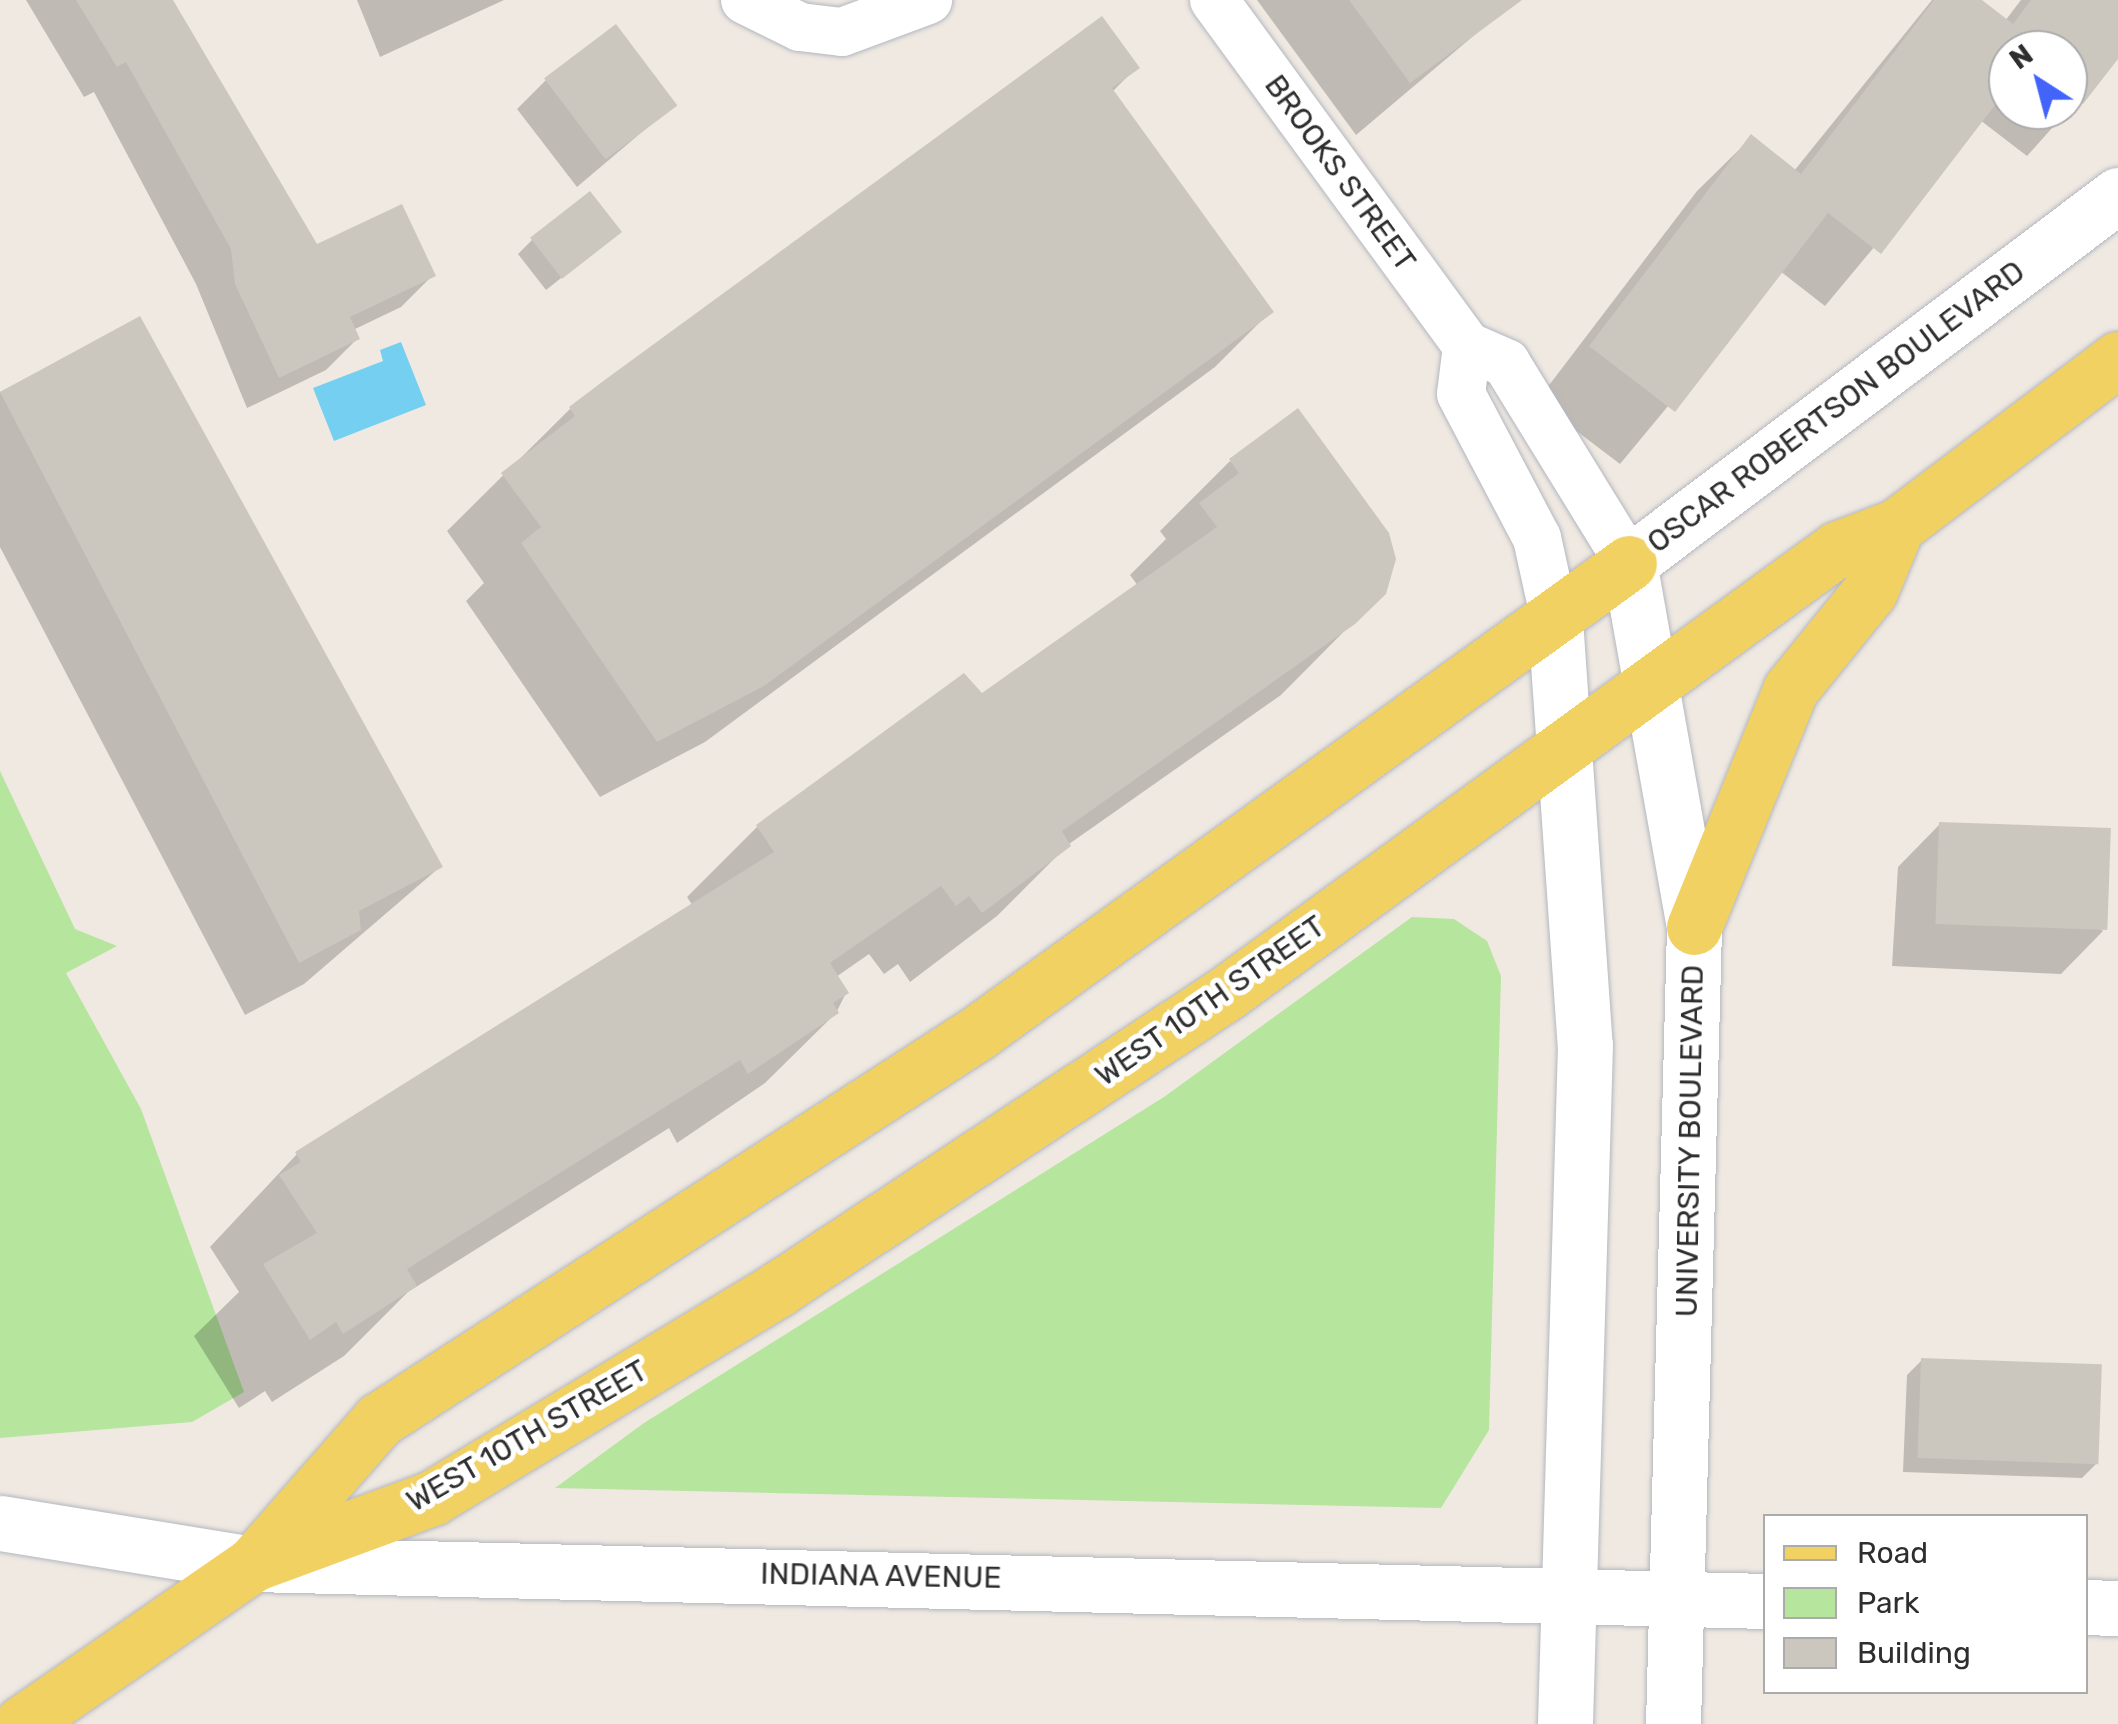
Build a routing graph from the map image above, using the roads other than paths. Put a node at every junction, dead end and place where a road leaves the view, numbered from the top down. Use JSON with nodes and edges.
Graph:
{"nodes":[{"id":1,"x":745,"y":0,"type":"edge"},
{"id":2,"x":928,"y":0,"type":"edge"},
{"id":3,"x":1214,"y":0,"type":"edge"},
{"id":4,"x":2118,"y":195,"type":"edge"},
{"id":5,"x":1467,"y":346,"type":"junction"},
{"id":6,"x":2118,"y":359,"type":"edge"},
{"id":7,"x":1897,"y":526,"type":"junction"},
{"id":8,"x":1629,"y":563,"type":"junction"},
{"id":9,"x":1556,"y":620,"type":"junction"},
{"id":10,"x":1655,"y":679,"type":"junction"},
{"id":11,"x":1564,"y":746,"type":"junction"},
{"id":12,"x":1694,"y":927,"type":"junction"},
{"id":13,"x":0,"y":1523,"type":"edge"},
{"id":14,"x":253,"y":1564,"type":"junction"},
{"id":15,"x":1563,"y":1594,"type":"junction"},
{"id":16,"x":1677,"y":1599,"type":"junction"},
{"id":17,"x":1763,"y":1601,"type":"edge"},
{"id":18,"x":2088,"y":1607,"type":"edge"},
{"id":19,"x":2118,"y":1608,"type":"edge"},
{"id":20,"x":21,"y":1724,"type":"edge"},
{"id":21,"x":1565,"y":1724,"type":"edge"},
{"id":22,"x":1673,"y":1724,"type":"edge"}],
"edges":[{"from":1,"to":2,"type":"street"},
{"from":3,"to":5,"type":"street","name":"BROOKS STREET"},
{"from":4,"to":8,"type":"main road","name":"OSCAR ROBERTSON BOULEVARD"},
{"from":5,"to":8,"type":"street","name":"BROOKS STREET"},
{"from":5,"to":9,"type":"street"},
{"from":6,"to":7,"type":"main road","name":"WEST 10TH STREET"},
{"from":7,"to":10,"type":"main road","name":"WEST 10TH STREET"},
{"from":7,"to":12,"type":"main road"},
{"from":8,"to":9,"type":"main road","name":"OSCAR ROBERTSON BOULEVARD"},
{"from":8,"to":10,"type":"main road","name":"UNIVERSITY BOULEVARD"},
{"from":9,"to":11,"type":"main road"},
{"from":9,"to":14,"type":"main road","name":"WEST 10TH STREET"},
{"from":10,"to":11,"type":"main road","name":"WEST 10TH STREET"},
{"from":10,"to":12,"type":"main road","name":"UNIVERSITY BOULEVARD"},
{"from":11,"to":14,"type":"main road","name":"WEST 10TH STREET"},
{"from":11,"to":15,"type":"main road"},
{"from":12,"to":16,"type":"main road","name":"UNIVERSITY BOULEVARD"},
{"from":13,"to":14,"type":"main road","name":"INDIANA AVENUE"},
{"from":14,"to":15,"type":"main road","name":"INDIANA AVENUE"},
{"from":14,"to":20,"type":"main road","name":"WEST 10TH STREET"},
{"from":15,"to":16,"type":"main road","name":"INDIANA AVENUE"},
{"from":15,"to":21,"type":"main road"},
{"from":16,"to":17,"type":"main road","name":"INDIANA AVENUE"},
{"from":16,"to":22,"type":"main road","name":"UNIVERSITY BOULEVARD"},
{"from":18,"to":19,"type":"main road"}]}
